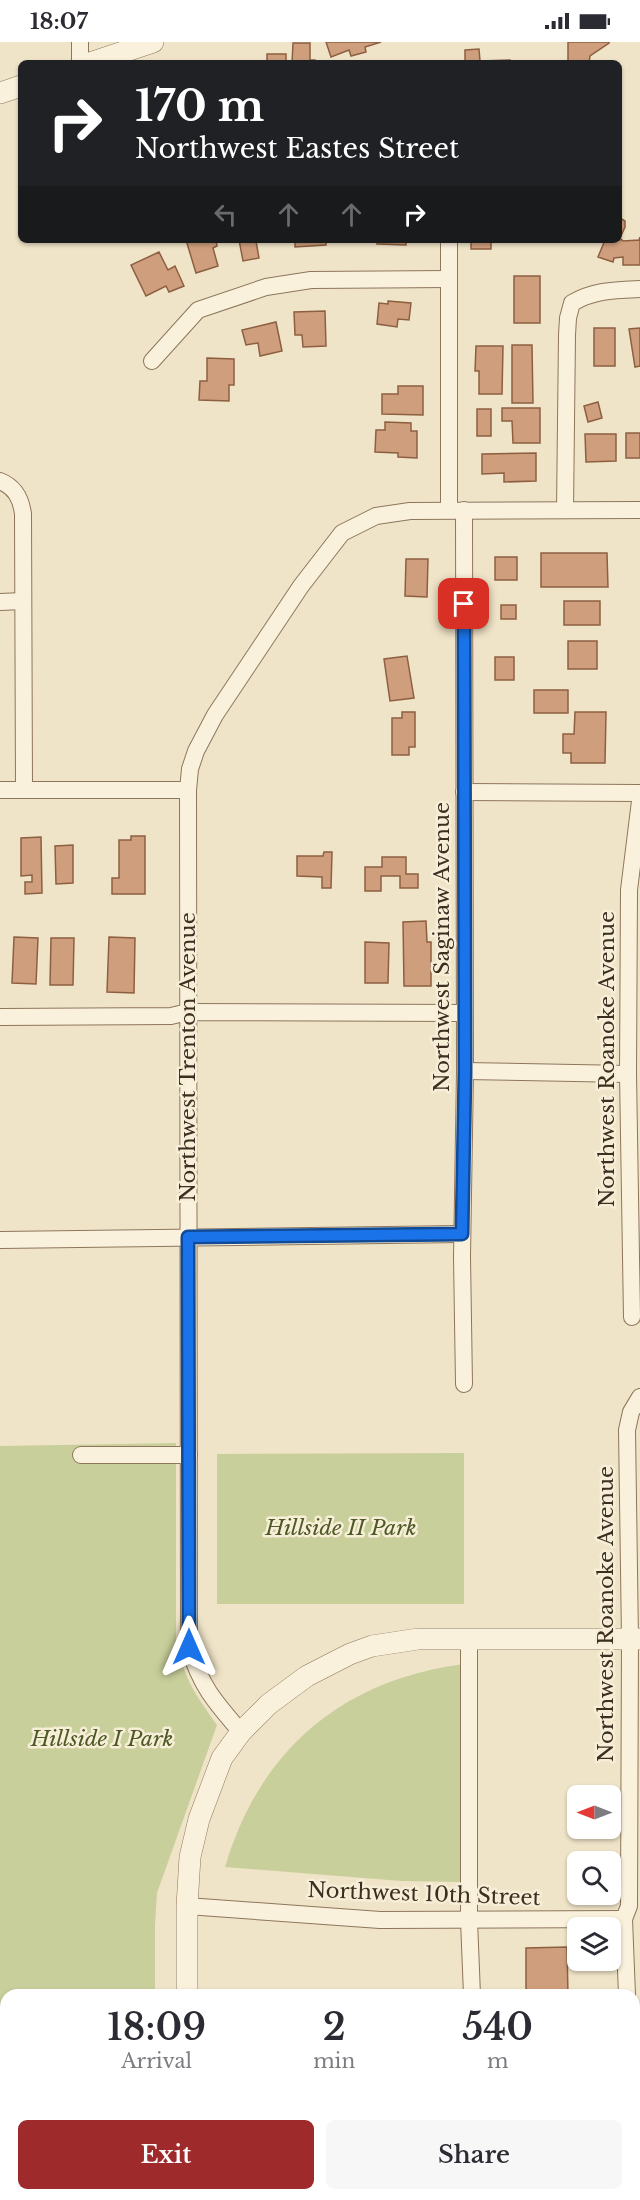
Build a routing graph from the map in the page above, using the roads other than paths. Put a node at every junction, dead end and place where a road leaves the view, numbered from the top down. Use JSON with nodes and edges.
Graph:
{"nodes":[{"id":1,"x":80,"y":42,"type":"edge"},
{"id":2,"x":153,"y":42,"type":"edge"},
{"id":3,"x":80,"y":60,"type":"edge"},
{"id":4,"x":99,"y":60,"type":"edge"},
{"id":5,"x":18,"y":87,"type":"edge"},
{"id":6,"x":0,"y":93,"type":"edge"},
{"id":7,"x":449,"y":243,"type":"edge"},
{"id":8,"x":448,"y":279,"type":"junction"},
{"id":9,"x":640,"y":289,"type":"edge"},
{"id":10,"x":152,"y":361,"type":"dead end"},
{"id":11,"x":5,"y":483,"type":"edge"},
{"id":12,"x":456,"y":510,"type":"junction"},
{"id":13,"x":565,"y":510,"type":"junction"},
{"id":14,"x":640,"y":510,"type":"edge"},
{"id":15,"x":23,"y":601,"type":"junction"},
{"id":16,"x":0,"y":602,"type":"edge"},
{"id":17,"x":24,"y":789,"type":"junction"},
{"id":18,"x":0,"y":790,"type":"edge"},
{"id":19,"x":188,"y":790,"type":"junction"},
{"id":20,"x":465,"y":792,"type":"junction"},
{"id":21,"x":640,"y":793,"type":"edge"},
{"id":22,"x":640,"y":801,"type":"edge"},
{"id":23,"x":188,"y":1012,"type":"junction"},
{"id":24,"x":465,"y":1013,"type":"junction"},
{"id":25,"x":0,"y":1017,"type":"edge"},
{"id":26,"x":465,"y":1071,"type":"junction"},
{"id":27,"x":628,"y":1074,"type":"junction"},
{"id":28,"x":462,"y":1234,"type":"junction"},
{"id":29,"x":188,"y":1237,"type":"junction"},
{"id":30,"x":0,"y":1240,"type":"edge"},
{"id":31,"x":632,"y":1317,"type":"dead end"},
{"id":32,"x":464,"y":1384,"type":"dead end"},
{"id":33,"x":640,"y":1397,"type":"edge"},
{"id":34,"x":81,"y":1455,"type":"dead end"},
{"id":35,"x":189,"y":1455,"type":"junction"},
{"id":36,"x":469,"y":1638,"type":"junction"},
{"id":37,"x":635,"y":1639,"type":"edge"},
{"id":38,"x":241,"y":1732,"type":"junction"},
{"id":39,"x":187,"y":1906,"type":"junction"},
{"id":40,"x":469,"y":1920,"type":"junction"},
{"id":41,"x":624,"y":1920,"type":"junction"},
{"id":42,"x":187,"y":1989,"type":"edge"},
{"id":43,"x":472,"y":1989,"type":"edge"},
{"id":44,"x":627,"y":1989,"type":"edge"}],
"edges":[{"from":1,"to":3,"type":"street"},
{"from":2,"to":4,"type":"street"},
{"from":5,"to":6,"type":"street"},
{"from":7,"to":8,"type":"street","name":"Northwest Saginaw Avenue"},
{"from":8,"to":10,"type":"street"},
{"from":8,"to":12,"type":"street","name":"Northwest Saginaw Avenue"},
{"from":9,"to":13,"type":"street"},
{"from":11,"to":15,"type":"street"},
{"from":12,"to":13,"type":"street","name":"Northwest Trenton Avenue"},
{"from":12,"to":19,"type":"street","name":"Northwest Trenton Avenue"},
{"from":12,"to":20,"type":"street","name":"Northwest Saginaw Avenue"},
{"from":13,"to":14,"type":"street","name":"Northwest Trenton Avenue"},
{"from":15,"to":16,"type":"street"},
{"from":15,"to":17,"type":"street"},
{"from":17,"to":18,"type":"street"},
{"from":17,"to":19,"type":"street"},
{"from":19,"to":23,"type":"street","name":"Northwest Trenton Avenue"},
{"from":20,"to":21,"type":"street"},
{"from":20,"to":24,"type":"street","name":"Northwest Saginaw Avenue"},
{"from":22,"to":27,"type":"street","name":"Northwest Roanoke Avenue"},
{"from":23,"to":24,"type":"street"},
{"from":23,"to":25,"type":"street"},
{"from":23,"to":29,"type":"street","name":"Northwest Trenton Avenue"},
{"from":24,"to":26,"type":"street","name":"Northwest Saginaw Avenue"},
{"from":26,"to":27,"type":"street"},
{"from":26,"to":28,"type":"street","name":"Northwest Saginaw Avenue"},
{"from":27,"to":31,"type":"street","name":"Northwest Roanoke Avenue"},
{"from":28,"to":29,"type":"street"},
{"from":28,"to":32,"type":"street","name":"Northwest Saginaw Avenue"},
{"from":29,"to":30,"type":"street"},
{"from":29,"to":35,"type":"street","name":"Northwest Trenton Avenue"},
{"from":33,"to":37,"type":"street","name":"Northwest Roanoke Avenue"},
{"from":34,"to":35,"type":"street"},
{"from":35,"to":38,"type":"street","name":"Northwest Trenton Avenue"},
{"from":36,"to":37,"type":"street"},
{"from":36,"to":38,"type":"street"},
{"from":36,"to":40,"type":"street"},
{"from":37,"to":41,"type":"street","name":"Northwest Roanoke Avenue"},
{"from":38,"to":39,"type":"street"},
{"from":39,"to":40,"type":"street","name":"Northwest 10th Street"},
{"from":39,"to":42,"type":"street"},
{"from":40,"to":41,"type":"street","name":"Northwest 10th Street"},
{"from":40,"to":43,"type":"street"},
{"from":41,"to":44,"type":"street","name":"Northwest Roanoke Avenue"}]}
